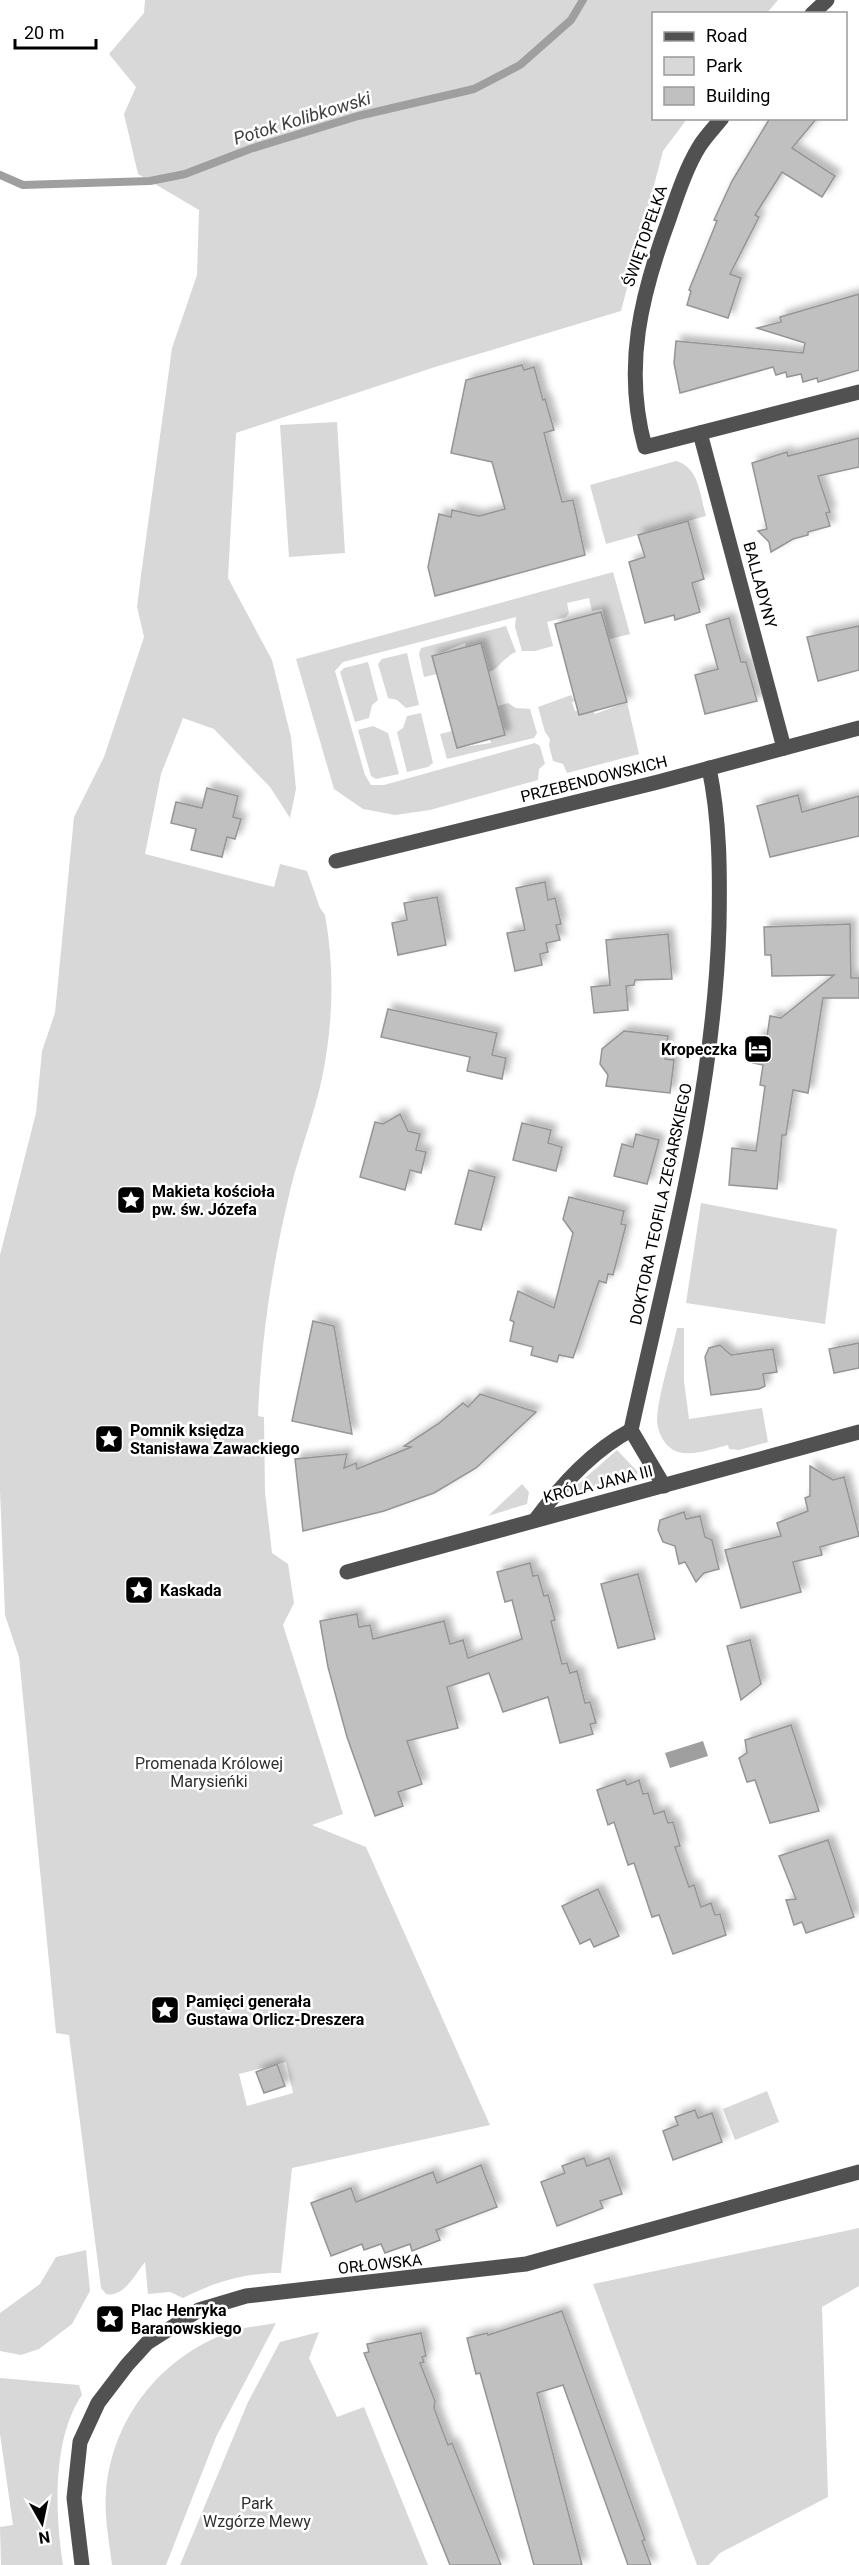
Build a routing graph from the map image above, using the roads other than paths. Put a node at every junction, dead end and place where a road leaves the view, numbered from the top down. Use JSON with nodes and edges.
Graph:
{"nodes":[{"id":1,"x":827,"y":0,"type":"edge"},
{"id":2,"x":814,"y":12,"type":"edge"},
{"id":3,"x":720,"y":120,"type":"edge"},
{"id":4,"x":859,"y":392,"type":"edge"},
{"id":5,"x":700,"y":433,"type":"junction"},
{"id":6,"x":859,"y":728,"type":"edge"},
{"id":7,"x":784,"y":748,"type":"junction"},
{"id":8,"x":709,"y":768,"type":"junction"},
{"id":9,"x":336,"y":861,"type":"dead end"},
{"id":10,"x":631,"y":1430,"type":"junction"},
{"id":11,"x":859,"y":1432,"type":"edge"},
{"id":12,"x":664,"y":1486,"type":"junction"},
{"id":13,"x":536,"y":1519,"type":"junction"},
{"id":14,"x":346,"y":1572,"type":"dead end"},
{"id":15,"x":859,"y":2172,"type":"edge"},
{"id":16,"x":82,"y":2565,"type":"edge"}],
"edges":[{"from":1,"to":2,"type":"street"},
{"from":3,"to":5,"type":"street","name":"ŚWIĘTOPEŁKA"},
{"from":4,"to":5,"type":"street"},
{"from":5,"to":7,"type":"street","name":"BALLADYNY"},
{"from":6,"to":7,"type":"street","name":"PRZEBENDOWSKICH"},
{"from":7,"to":8,"type":"street","name":"PRZEBENDOWSKICH"},
{"from":8,"to":9,"type":"street","name":"PRZEBENDOWSKICH"},
{"from":8,"to":10,"type":"street","name":"DOKTORA TEOFILA ZEGARSKIEGO"},
{"from":10,"to":12,"type":"street"},
{"from":10,"to":13,"type":"street"},
{"from":11,"to":12,"type":"street","name":"KRÓLA JANA III"},
{"from":12,"to":13,"type":"street","name":"KRÓLA JANA III"},
{"from":13,"to":14,"type":"street","name":"KRÓLA JANA III"},
{"from":15,"to":16,"type":"street","name":"ORŁOWSKA"}]}
